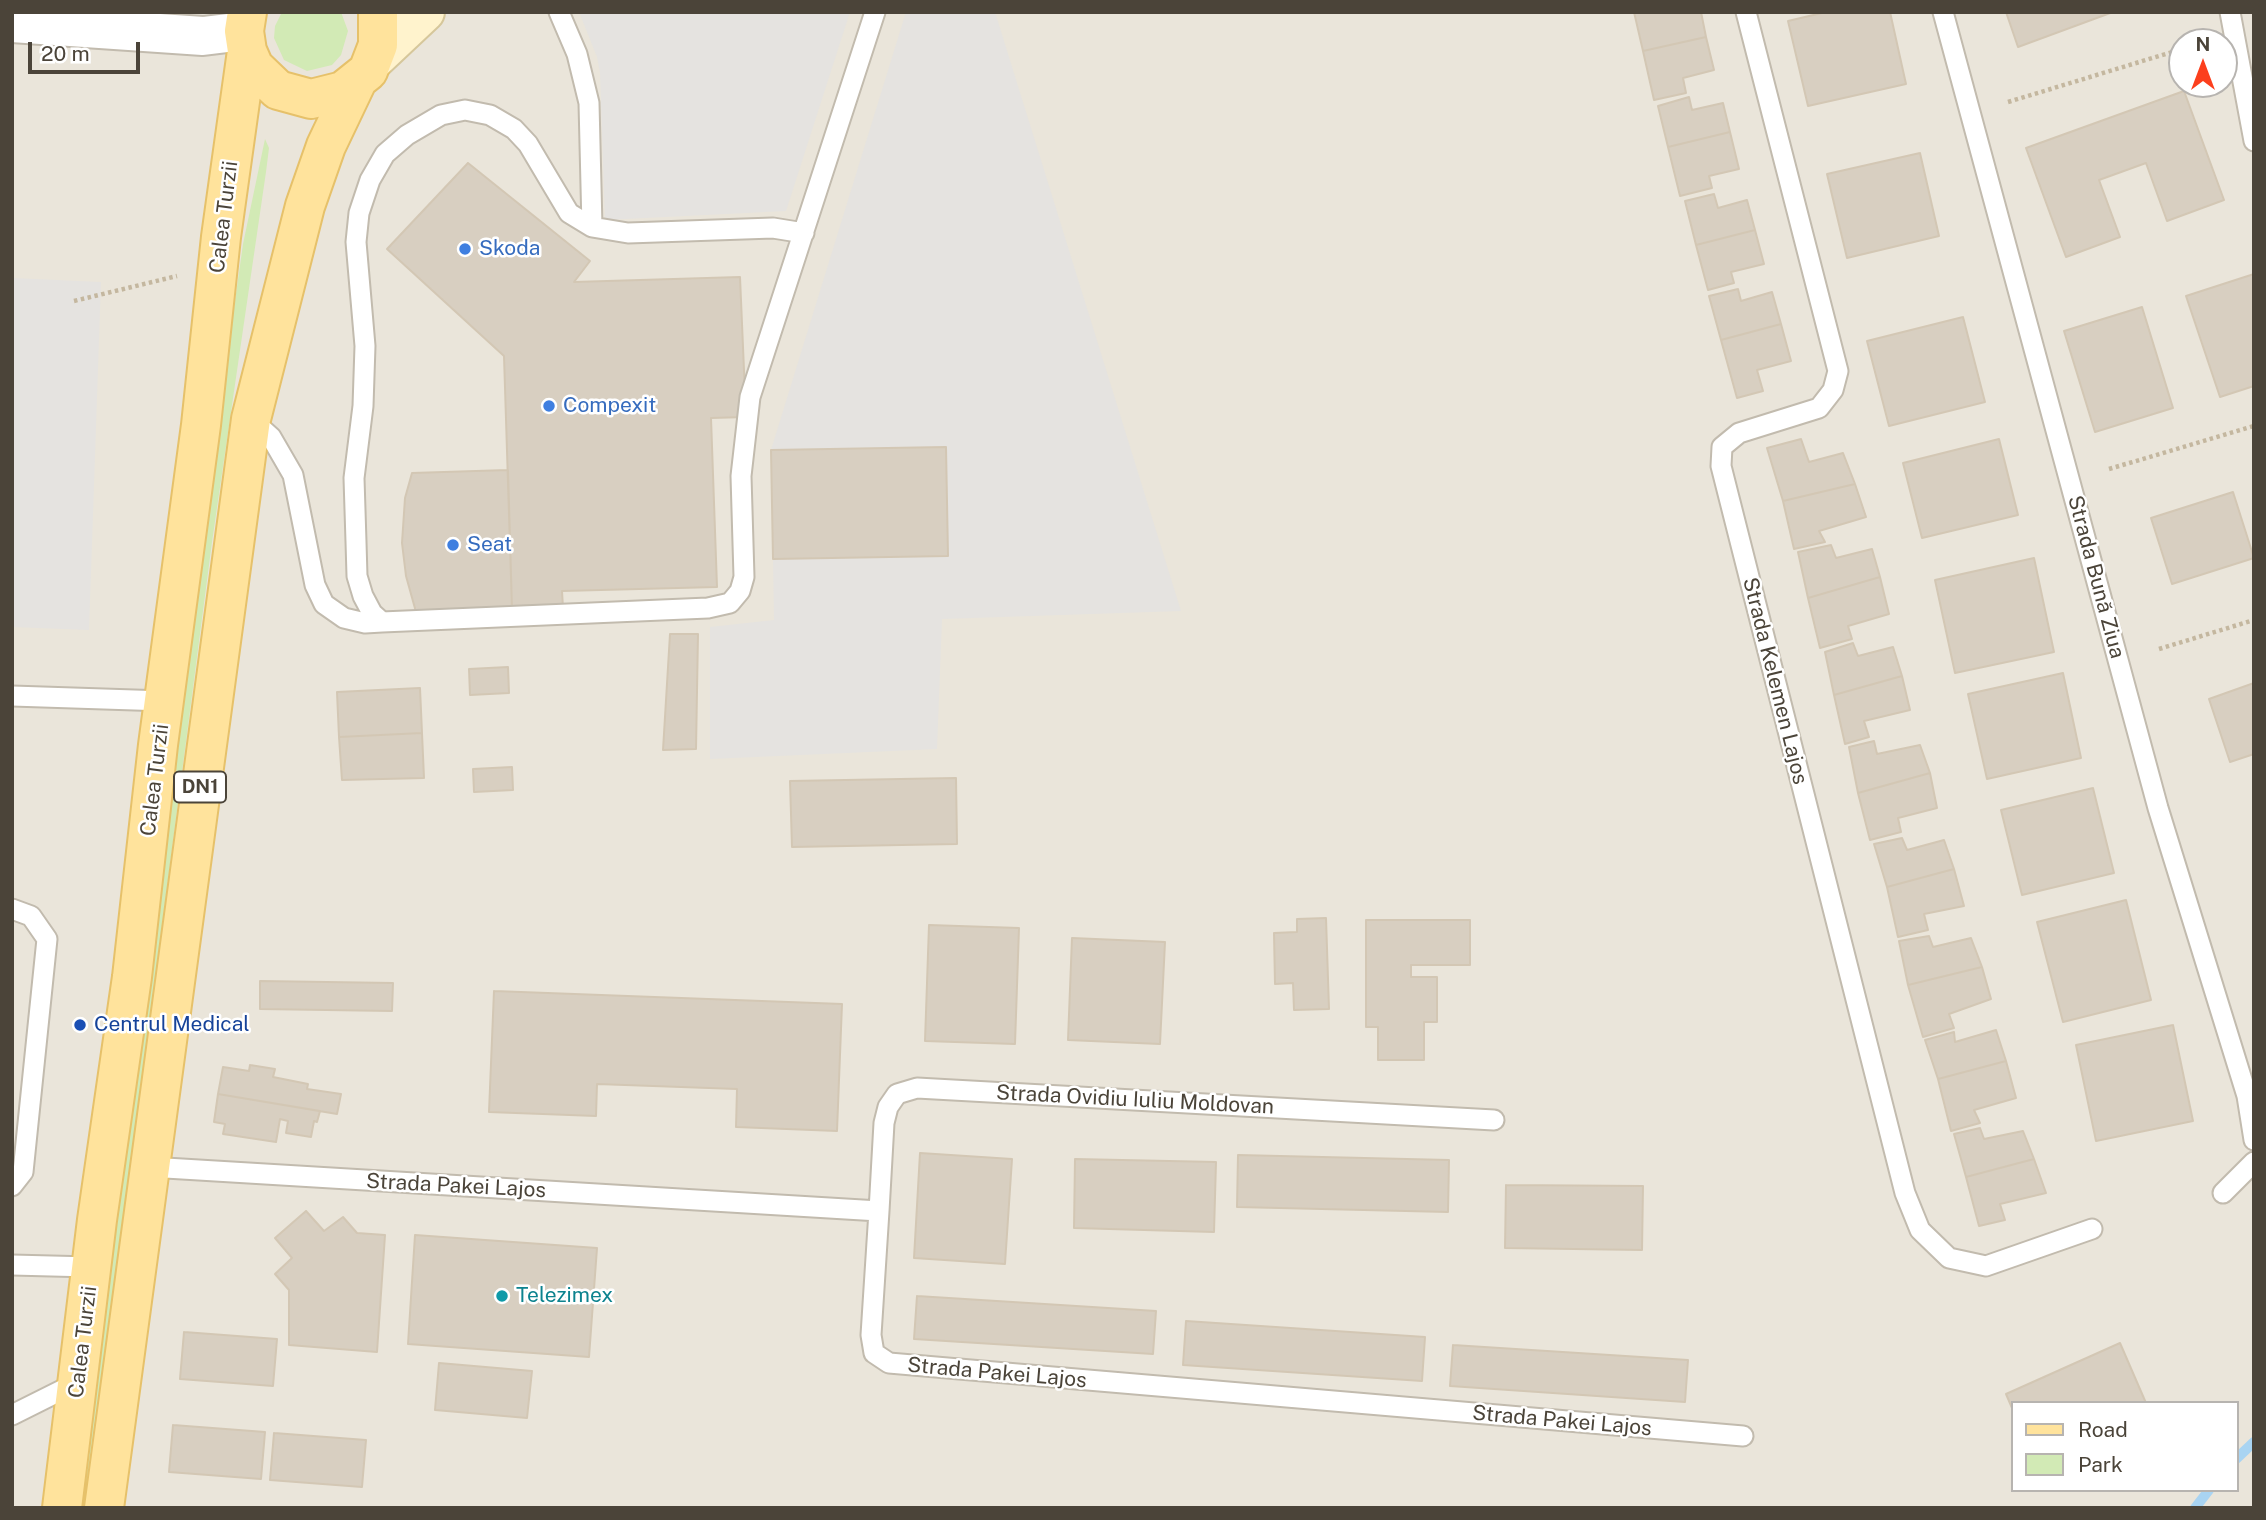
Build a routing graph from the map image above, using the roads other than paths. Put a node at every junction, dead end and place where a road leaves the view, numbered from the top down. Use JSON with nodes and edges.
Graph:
{"nodes":[{"id":1,"x":378,"y":12,"type":"edge"},
{"id":2,"x":425,"y":12,"type":"edge"},
{"id":3,"x":559,"y":12,"type":"edge"},
{"id":4,"x":875,"y":12,"type":"edge"},
{"id":5,"x":1746,"y":12,"type":"edge"},
{"id":6,"x":1943,"y":12,"type":"edge"},
{"id":7,"x":2230,"y":12,"type":"edge"},
{"id":8,"x":12,"y":23,"type":"edge"},
{"id":9,"x":246,"y":32,"type":"edge"},
{"id":10,"x":366,"y":70,"type":"junction"},
{"id":11,"x":2254,"y":141,"type":"edge"},
{"id":12,"x":592,"y":227,"type":"junction"},
{"id":13,"x":804,"y":233,"type":"junction"},
{"id":14,"x":251,"y":419,"type":"junction"},
{"id":15,"x":382,"y":622,"type":"junction"},
{"id":16,"x":12,"y":696,"type":"edge"},
{"id":17,"x":165,"y":701,"type":"junction"},
{"id":18,"x":12,"y":909,"type":"edge"},
{"id":19,"x":1494,"y":1120,"type":"dead end"},
{"id":20,"x":2254,"y":1140,"type":"edge"},
{"id":21,"x":2254,"y":1163,"type":"edge"},
{"id":22,"x":149,"y":1167,"type":"junction"},
{"id":23,"x":12,"y":1186,"type":"edge"},
{"id":24,"x":2222,"y":1193,"type":"dead end"},
{"id":25,"x":879,"y":1211,"type":"junction"},
{"id":26,"x":2092,"y":1229,"type":"dead end"},
{"id":27,"x":12,"y":1265,"type":"edge"},
{"id":28,"x":91,"y":1268,"type":"junction"},
{"id":29,"x":78,"y":1382,"type":"junction"},
{"id":30,"x":12,"y":1415,"type":"edge"},
{"id":31,"x":1742,"y":1436,"type":"dead end"},
{"id":32,"x":61,"y":1508,"type":"edge"},
{"id":33,"x":104,"y":1508,"type":"edge"}],
"edges":[{"from":1,"to":10,"type":"main road","number":"DN1"},
{"from":2,"to":10,"type":"main road"},
{"from":3,"to":12,"type":"lane"},
{"from":4,"to":13,"type":"lane"},
{"from":5,"to":26,"type":"lane","name":"Strada Kelemen Lajos"},
{"from":6,"to":20,"type":"lane","name":"Strada Bună Ziua"},
{"from":7,"to":11,"type":"lane"},
{"from":8,"to":9,"type":"street"},
{"from":9,"to":10,"type":"main road"},
{"from":9,"to":17,"type":"main road","name":"Calea Turzii","number":"DN1"},
{"from":10,"to":14,"type":"main road","name":"Calea Turzii","number":"DN1"},
{"from":12,"to":13,"type":"lane"},
{"from":12,"to":15,"type":"lane"},
{"from":13,"to":15,"type":"lane"},
{"from":14,"to":15,"type":"lane"},
{"from":14,"to":22,"type":"main road","name":"Calea Turzii","number":"DN1"},
{"from":16,"to":17,"type":"lane"},
{"from":17,"to":28,"type":"main road","name":"Calea Turzii","number":"DN1"},
{"from":18,"to":23,"type":"lane"},
{"from":19,"to":25,"type":"lane","name":"Strada Ovidiu Iuliu Moldovan"},
{"from":21,"to":24,"type":"lane"},
{"from":22,"to":25,"type":"lane","name":"Strada Pakei Lajos"},
{"from":22,"to":33,"type":"main road","name":"Calea Turzii","number":"DN1"},
{"from":25,"to":31,"type":"lane","name":"Strada Pakei Lajos"},
{"from":27,"to":28,"type":"lane"},
{"from":28,"to":29,"type":"main road","name":"Calea Turzii","number":"DN1"},
{"from":29,"to":30,"type":"lane"},
{"from":29,"to":32,"type":"main road","name":"Calea Turzii","number":"DN1"}]}
